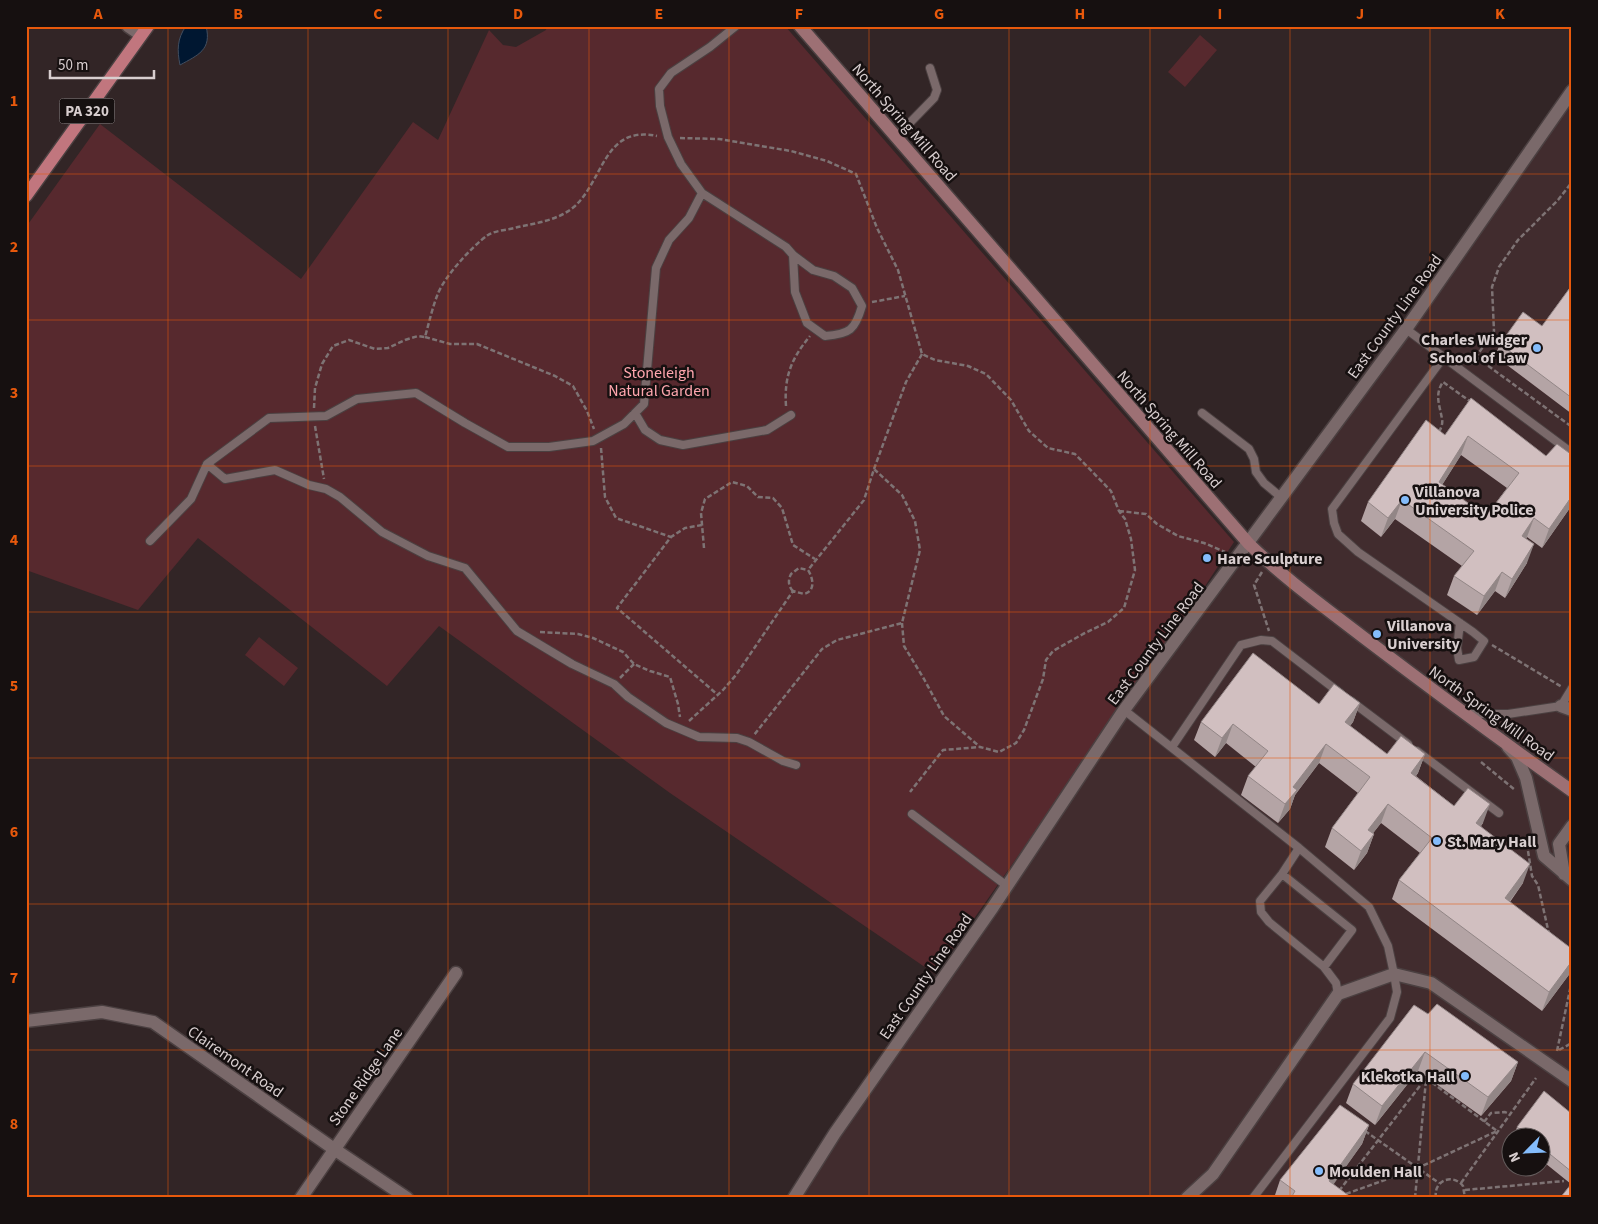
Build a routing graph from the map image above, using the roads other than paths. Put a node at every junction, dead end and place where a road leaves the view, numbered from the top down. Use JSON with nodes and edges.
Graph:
{"nodes":[{"id":1,"x":128,"y":26,"type":"edge"},
{"id":2,"x":736,"y":26,"type":"edge"},
{"id":3,"x":800,"y":26,"type":"edge"},
{"id":4,"x":145,"y":31,"type":"edge"},
{"id":5,"x":930,"y":68,"type":"dead end"},
{"id":6,"x":1572,"y":91,"type":"edge"},
{"id":7,"x":896,"y":136,"type":"junction"},
{"id":8,"x":28,"y":190,"type":"edge"},
{"id":9,"x":702,"y":194,"type":"junction"},
{"id":10,"x":793,"y":255,"type":"junction"},
{"id":11,"x":1406,"y":329,"type":"junction"},
{"id":12,"x":1443,"y":358,"type":"junction"},
{"id":13,"x":635,"y":413,"type":"junction"},
{"id":14,"x":788,"y":413,"type":"road end"},
{"id":15,"x":1202,"y":413,"type":"dead end"},
{"id":16,"x":1572,"y":453,"type":"edge"},
{"id":17,"x":207,"y":464,"type":"junction"},
{"id":18,"x":1282,"y":498,"type":"junction"},
{"id":19,"x":150,"y":541,"type":"dead end"},
{"id":20,"x":1249,"y":544,"type":"junction"},
{"id":21,"x":1460,"y":623,"type":"junction"},
{"id":22,"x":1571,"y":689,"type":"edge"},
{"id":23,"x":1566,"y":708,"type":"edge"},
{"id":24,"x":1124,"y":710,"type":"junction"},
{"id":25,"x":1464,"y":714,"type":"junction"},
{"id":26,"x":1503,"y":742,"type":"junction"},
{"id":27,"x":1172,"y":747,"type":"junction"},
{"id":28,"x":796,"y":765,"type":"dead end"},
{"id":29,"x":1572,"y":791,"type":"edge"},
{"id":30,"x":1499,"y":813,"type":"dead end"},
{"id":31,"x":912,"y":814,"type":"dead end"},
{"id":32,"x":1572,"y":826,"type":"edge"},
{"id":33,"x":1299,"y":848,"type":"junction"},
{"id":34,"x":1282,"y":874,"type":"junction"},
{"id":35,"x":1568,"y":877,"type":"edge"},
{"id":36,"x":1007,"y":886,"type":"junction"},
{"id":37,"x":1324,"y":967,"type":"junction"},
{"id":38,"x":456,"y":973,"type":"dead end"},
{"id":39,"x":1394,"y":974,"type":"junction"},
{"id":40,"x":1338,"y":994,"type":"junction"},
{"id":41,"x":26,"y":1021,"type":"edge"},
{"id":42,"x":1572,"y":1081,"type":"edge"},
{"id":43,"x":334,"y":1149,"type":"junction"},
{"id":44,"x":301,"y":1198,"type":"edge"},
{"id":45,"x":407,"y":1198,"type":"edge"},
{"id":46,"x":794,"y":1198,"type":"edge"},
{"id":47,"x":1187,"y":1198,"type":"edge"},
{"id":48,"x":1253,"y":1198,"type":"edge"}],
"edges":[{"from":1,"to":4,"type":"street"},
{"from":2,"to":9,"type":"lane"},
{"from":3,"to":7,"type":"main road","name":"North Spring Mill Road"},
{"from":4,"to":8,"type":"main road","number":"PA 320"},
{"from":5,"to":7,"type":"lane"},
{"from":6,"to":11,"type":"street","name":"East County Line Road"},
{"from":7,"to":20,"type":"main road","name":"North Spring Mill Road"},
{"from":9,"to":10,"type":"lane"},
{"from":9,"to":13,"type":"lane"},
{"from":10,"to":10,"type":"lane"},
{"from":11,"to":12,"type":"lane"},
{"from":11,"to":18,"type":"street","name":"East County Line Road"},
{"from":12,"to":16,"type":"lane"},
{"from":12,"to":21,"type":"lane"},
{"from":13,"to":14,"type":"lane"},
{"from":13,"to":17,"type":"lane"},
{"from":15,"to":18,"type":"lane"},
{"from":17,"to":19,"type":"lane"},
{"from":17,"to":28,"type":"lane"},
{"from":18,"to":20,"type":"street","name":"East County Line Road"},
{"from":20,"to":24,"type":"street","name":"East County Line Road"},
{"from":20,"to":25,"type":"main road","name":"North Spring Mill Road"},
{"from":21,"to":21,"type":"lane"},
{"from":22,"to":23,"type":"lane"},
{"from":23,"to":25,"type":"lane"},
{"from":24,"to":27,"type":"lane"},
{"from":24,"to":36,"type":"street","name":"East County Line Road"},
{"from":25,"to":26,"type":"main road","name":"North Spring Mill Road"},
{"from":26,"to":29,"type":"main road","name":"North Spring Mill Road"},
{"from":26,"to":35,"type":"street"},
{"from":27,"to":30,"type":"lane"},
{"from":27,"to":33,"type":"lane"},
{"from":31,"to":36,"type":"lane"},
{"from":32,"to":35,"type":"street"},
{"from":33,"to":34,"type":"lane"},
{"from":33,"to":39,"type":"lane"},
{"from":34,"to":37,"type":"lane"},
{"from":34,"to":37,"type":"lane"},
{"from":36,"to":46,"type":"street","name":"East County Line Road"},
{"from":37,"to":40,"type":"lane"},
{"from":38,"to":43,"type":"street","name":"Stone Ridge Lane"},
{"from":39,"to":40,"type":"street"},
{"from":39,"to":42,"type":"street"},
{"from":39,"to":48,"type":"lane"},
{"from":40,"to":47,"type":"street"},
{"from":41,"to":43,"type":"street","name":"Clairemont Road"},
{"from":43,"to":44,"type":"street","name":"Stone Ridge Lane"},
{"from":43,"to":45,"type":"street","name":"Clairemont Road"}]}
